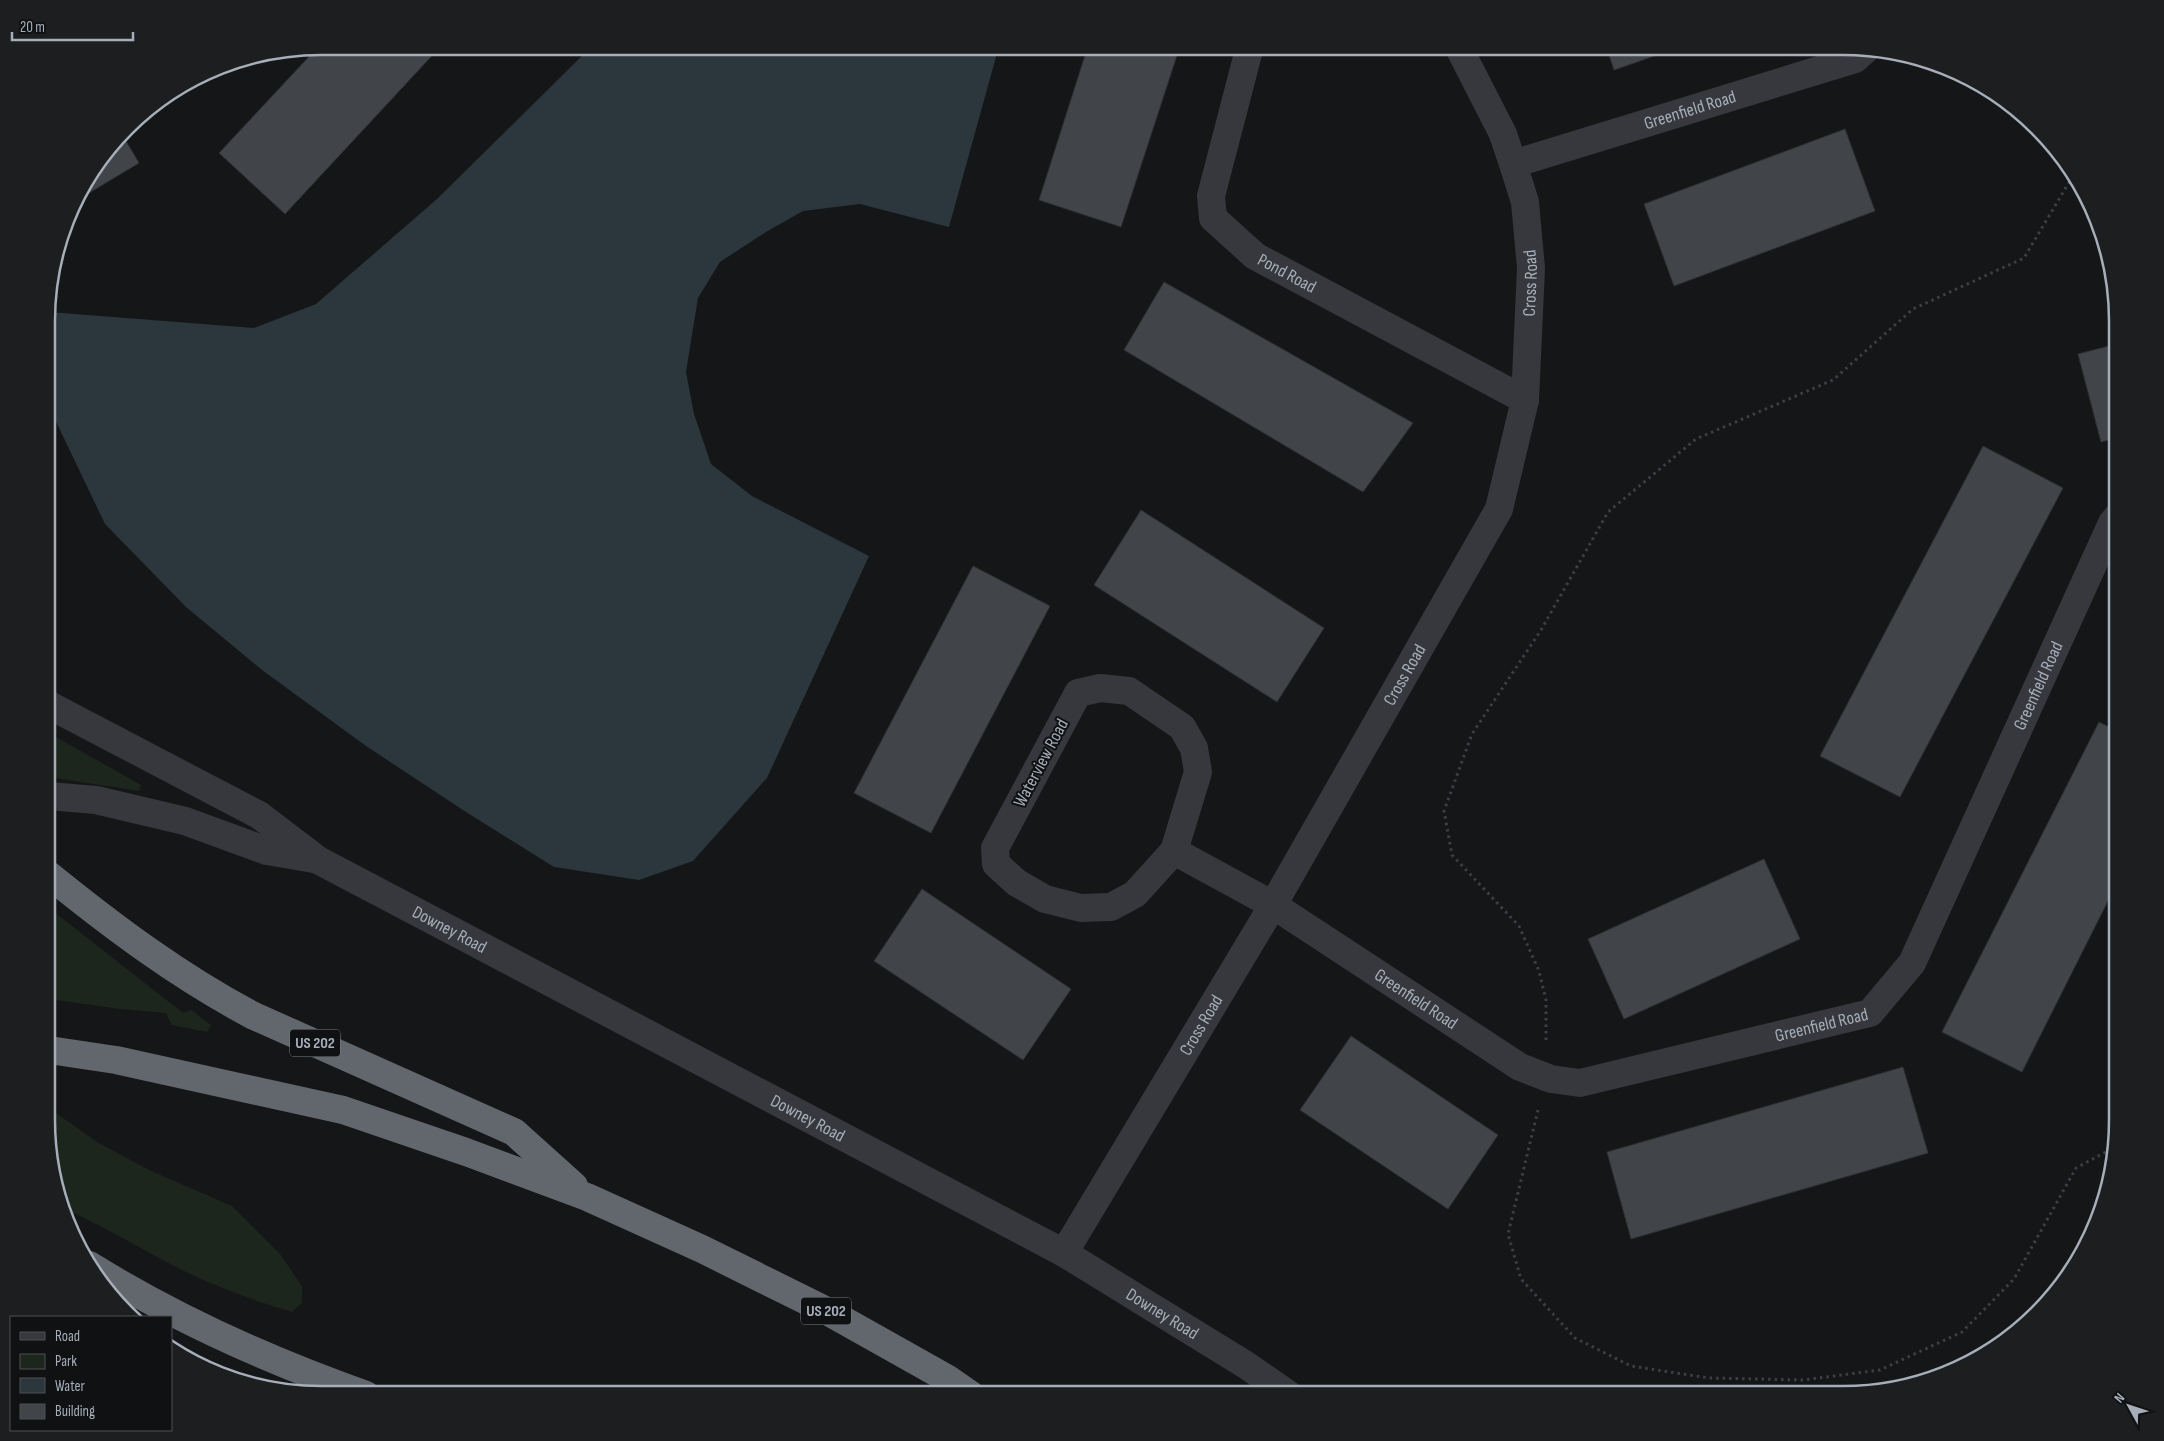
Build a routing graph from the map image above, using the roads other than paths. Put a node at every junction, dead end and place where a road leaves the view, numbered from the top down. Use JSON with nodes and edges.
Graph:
{"nodes":[{"id":1,"x":1248,"y":55,"type":"edge"},
{"id":2,"x":1463,"y":55,"type":"edge"},
{"id":3,"x":1858,"y":56,"type":"edge"},
{"id":4,"x":1513,"y":164,"type":"junction"},
{"id":5,"x":1525,"y":400,"type":"junction"},
{"id":6,"x":2109,"y":530,"type":"edge"},
{"id":7,"x":55,"y":708,"type":"edge"},
{"id":8,"x":55,"y":797,"type":"edge"},
{"id":9,"x":1174,"y":851,"type":"junction"},
{"id":10,"x":318,"y":860,"type":"junction"},
{"id":11,"x":55,"y":880,"type":"edge"},
{"id":12,"x":1273,"y":905,"type":"junction"},
{"id":13,"x":55,"y":1051,"type":"edge"},
{"id":14,"x":587,"y":1197,"type":"junction"},
{"id":15,"x":1064,"y":1254,"type":"junction"},
{"id":16,"x":104,"y":1274,"type":"edge"},
{"id":17,"x":340,"y":1386,"type":"edge"},
{"id":18,"x":959,"y":1386,"type":"edge"},
{"id":19,"x":1276,"y":1386,"type":"edge"}],
"edges":[{"from":1,"to":5,"type":"street","name":"Pond Road"},
{"from":2,"to":4,"type":"street","name":"Cross Road"},
{"from":3,"to":4,"type":"street","name":"Greenfield Road"},
{"from":4,"to":5,"type":"street","name":"Cross Road"},
{"from":5,"to":12,"type":"street","name":"Cross Road"},
{"from":6,"to":12,"type":"street","name":"Greenfield Road"},
{"from":7,"to":10,"type":"street","name":"Downey Road"},
{"from":8,"to":10,"type":"street","name":"Downey Road"},
{"from":9,"to":9,"type":"street","name":"Waterview Road"},
{"from":9,"to":12,"type":"street"},
{"from":10,"to":15,"type":"street","name":"Downey Road"},
{"from":11,"to":14,"type":"highway","number":"US 202"},
{"from":12,"to":15,"type":"street","name":"Cross Road"},
{"from":13,"to":14,"type":"highway"},
{"from":14,"to":18,"type":"highway","number":"US 202"},
{"from":15,"to":19,"type":"street","name":"Downey Road"},
{"from":16,"to":17,"type":"highway"}]}
